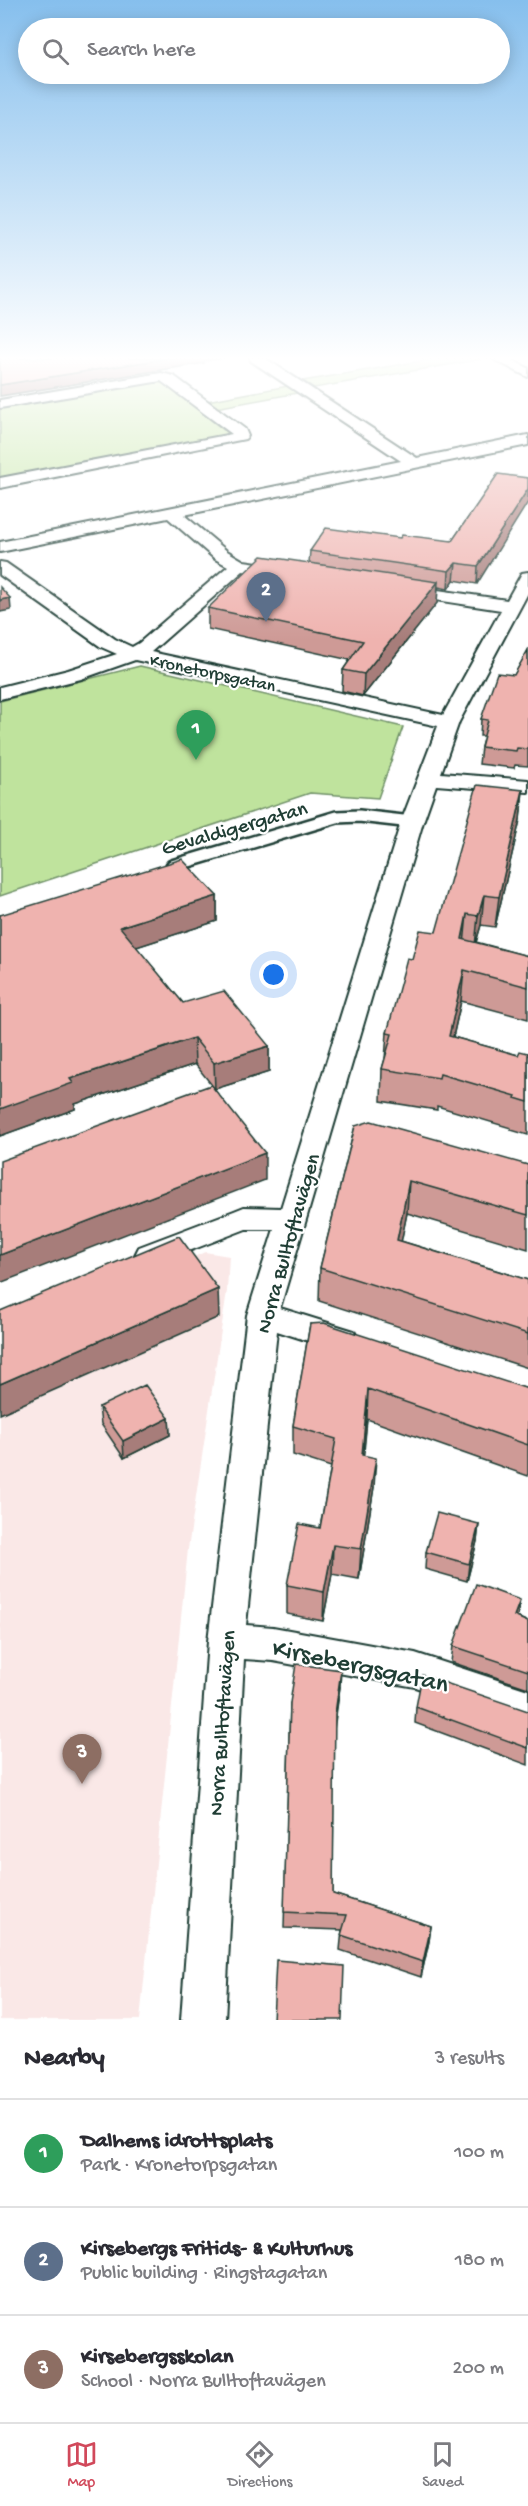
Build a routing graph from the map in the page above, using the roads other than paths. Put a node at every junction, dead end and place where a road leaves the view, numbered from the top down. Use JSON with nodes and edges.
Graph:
{"nodes":[{"id":1,"x":162,"y":452,"type":"edge"},
{"id":2,"x":399,"y":452,"type":"edge"},
{"id":3,"x":468,"y":452,"type":"edge"},
{"id":4,"x":415,"y":463,"type":"junction"},
{"id":5,"x":0,"y":483,"type":"edge"},
{"id":6,"x":170,"y":511,"type":"junction"},
{"id":7,"x":0,"y":547,"type":"edge"},
{"id":8,"x":239,"y":565,"type":"junction"},
{"id":9,"x":0,"y":567,"type":"edge"},
{"id":10,"x":306,"y":575,"type":"edge"},
{"id":11,"x":528,"y":577,"type":"edge"},
{"id":12,"x":386,"y":587,"type":"edge"},
{"id":13,"x":517,"y":602,"type":"junction"},
{"id":14,"x":133,"y":654,"type":"junction"},
{"id":15,"x":0,"y":693,"type":"edge"},
{"id":16,"x":449,"y":722,"type":"junction"},
{"id":17,"x":428,"y":778,"type":"junction"},
{"id":18,"x":528,"y":786,"type":"edge"},
{"id":19,"x":412,"y":822,"type":"junction"},
{"id":20,"x":157,"y":870,"type":"edge"},
{"id":21,"x":293,"y":1219,"type":"junction"},
{"id":22,"x":122,"y":1266,"type":"edge"},
{"id":23,"x":263,"y":1315,"type":"junction"},
{"id":24,"x":369,"y":1349,"type":"edge"},
{"id":25,"x":226,"y":1641,"type":"junction"},
{"id":26,"x":528,"y":1708,"type":"edge"},
{"id":27,"x":203,"y":2020,"type":"edge"}],
"edges":[{"from":1,"to":5,"type":"street"},
{"from":2,"to":4,"type":"street"},
{"from":3,"to":4,"type":"street"},
{"from":4,"to":6,"type":"street"},
{"from":6,"to":7,"type":"street"},
{"from":6,"to":8,"type":"street"},
{"from":8,"to":10,"type":"street"},
{"from":8,"to":14,"type":"street"},
{"from":9,"to":14,"type":"street","name":"Kronetorpsgatan"},
{"from":11,"to":13,"type":"street","name":"Norra Bulltoftavägen"},
{"from":12,"to":13,"type":"street"},
{"from":13,"to":16,"type":"street","name":"Norra Bulltoftavägen"},
{"from":14,"to":15,"type":"street"},
{"from":14,"to":16,"type":"street","name":"Kronetorpsgatan"},
{"from":16,"to":17,"type":"street","name":"Norra Bulltoftavägen"},
{"from":17,"to":18,"type":"street"},
{"from":17,"to":19,"type":"street","name":"Norra Bulltoftavägen"},
{"from":19,"to":20,"type":"lane","name":"Gevaldigergatan"},
{"from":19,"to":21,"type":"street","name":"Norra Bulltoftavägen"},
{"from":21,"to":22,"type":"street"},
{"from":21,"to":23,"type":"street","name":"Norra Bulltoftavägen"},
{"from":23,"to":24,"type":"street"},
{"from":23,"to":25,"type":"street","name":"Norra Bulltoftavägen"},
{"from":25,"to":26,"type":"street","name":"Kirsebergsgatan"},
{"from":25,"to":27,"type":"street","name":"Norra Bulltoftavägen"}]}
